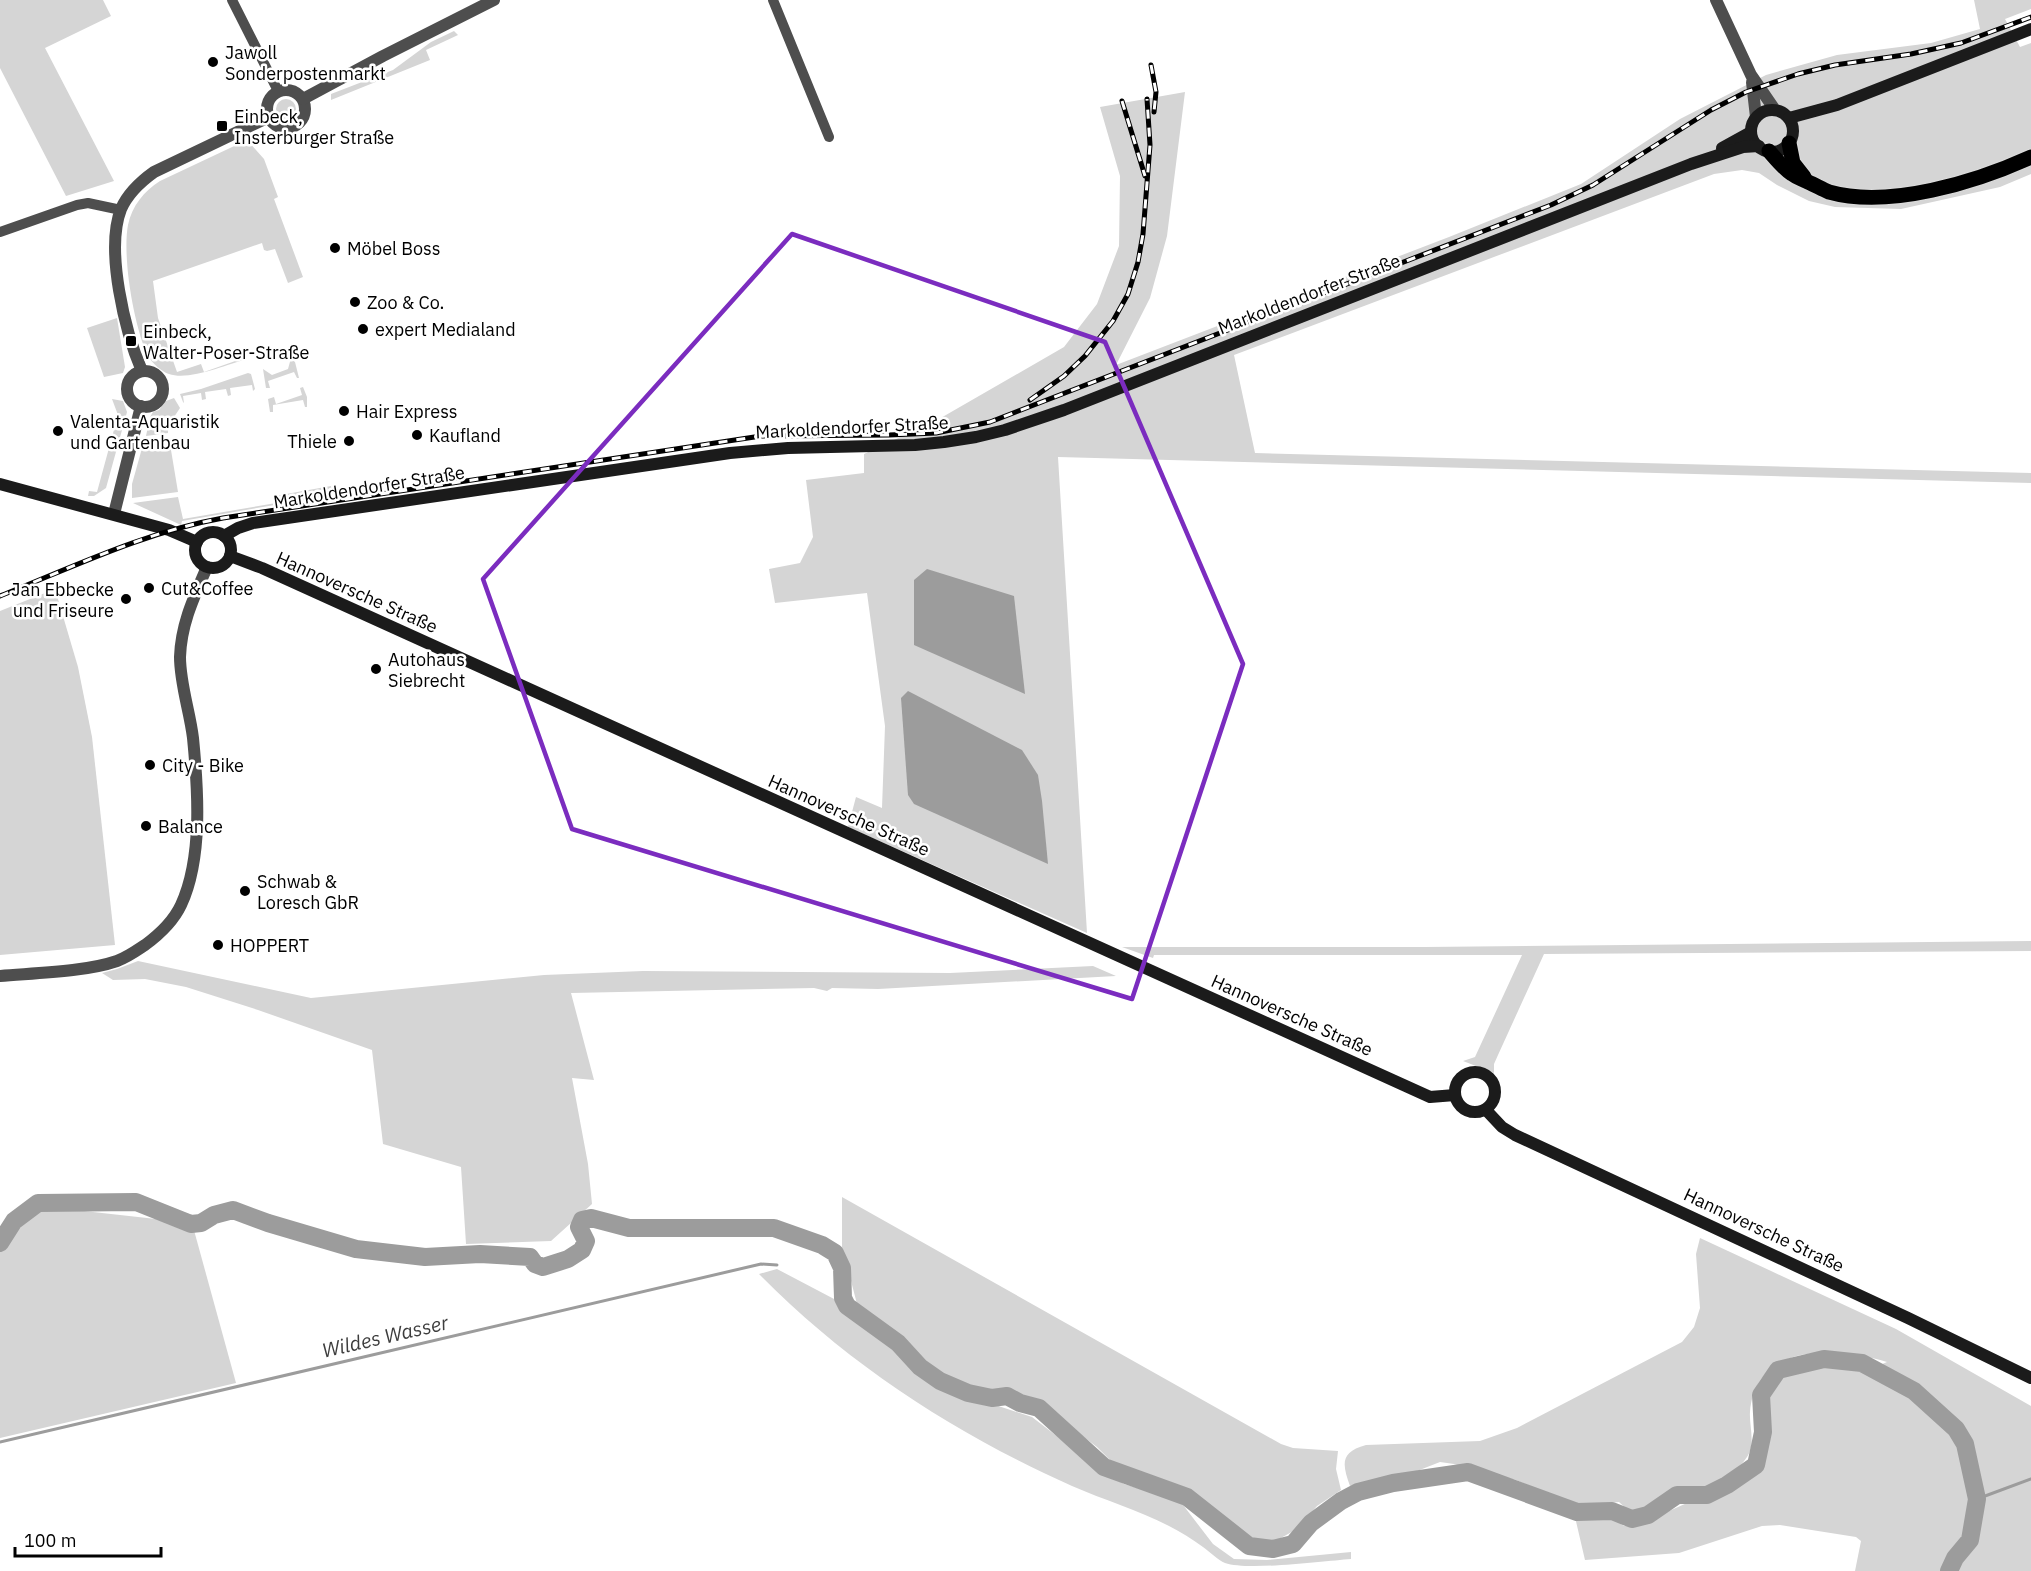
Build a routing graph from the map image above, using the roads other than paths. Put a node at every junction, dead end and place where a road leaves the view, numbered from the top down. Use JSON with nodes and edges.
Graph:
{"nodes":[{"id":1,"x":232,"y":0,"type":"edge"},
{"id":2,"x":494,"y":0,"type":"edge"},
{"id":3,"x":773,"y":0,"type":"edge"},
{"id":4,"x":1716,"y":0,"type":"edge"},
{"id":5,"x":2028,"y":31,"type":"edge"},
{"id":6,"x":1751,"y":75,"type":"junction"},
{"id":7,"x":278,"y":91,"type":"junction"},
{"id":8,"x":303,"y":99,"type":"junction"},
{"id":9,"x":1837,"y":105,"type":"junction"},
{"id":10,"x":1775,"y":110,"type":"junction"},
{"id":11,"x":269,"y":117,"type":"junction"},
{"id":12,"x":1756,"y":117,"type":"junction"},
{"id":13,"x":1788,"y":117,"type":"junction"},
{"id":14,"x":1751,"y":132,"type":"junction"},
{"id":15,"x":829,"y":137,"type":"dead end"},
{"id":16,"x":1791,"y":137,"type":"junction"},
{"id":17,"x":1764,"y":149,"type":"junction"},
{"id":18,"x":2031,"y":157,"type":"edge"},
{"id":19,"x":1691,"y":164,"type":"junction"},
{"id":20,"x":1807,"y":181,"type":"junction"},
{"id":21,"x":121,"y":210,"type":"junction"},
{"id":22,"x":0,"y":232,"type":"edge"},
{"id":23,"x":142,"y":371,"type":"junction"},
{"id":24,"x":141,"y":406,"type":"junction"},
{"id":25,"x":0,"y":484,"type":"edge"},
{"id":26,"x":114,"y":514,"type":"junction"},
{"id":27,"x":224,"y":536,"type":"junction"},
{"id":28,"x":198,"y":542,"type":"junction"},
{"id":29,"x":230,"y":556,"type":"junction"},
{"id":30,"x":207,"y":567,"type":"junction"},
{"id":31,"x":0,"y":976,"type":"edge"},
{"id":32,"x":1455,"y":1095,"type":"junction"},
{"id":33,"x":1486,"y":1110,"type":"junction"},
{"id":34,"x":2031,"y":1378,"type":"edge"}],
"edges":[{"from":1,"to":7,"type":"street"},
{"from":2,"to":8,"type":"street"},
{"from":3,"to":15,"type":"street"},
{"from":4,"to":6,"type":"street"},
{"from":5,"to":9,"type":"main road"},
{"from":6,"to":10,"type":"street"},
{"from":6,"to":12,"type":"street"},
{"from":7,"to":8,"type":"street"},
{"from":7,"to":11,"type":"street"},
{"from":8,"to":11,"type":"street"},
{"from":9,"to":13,"type":"main road"},
{"from":9,"to":16,"type":"main road"},
{"from":10,"to":12,"type":"main road"},
{"from":10,"to":13,"type":"main road"},
{"from":11,"to":21,"type":"street"},
{"from":12,"to":14,"type":"main road"},
{"from":13,"to":16,"type":"main road"},
{"from":14,"to":17,"type":"main road"},
{"from":14,"to":19,"type":"main road","name":"Markoldendorfer Straße"},
{"from":16,"to":17,"type":"main road"},
{"from":16,"to":20,"type":"main road"},
{"from":17,"to":19,"type":"main road","name":"Markoldendorfer Straße"},
{"from":17,"to":20,"type":"main road"},
{"from":18,"to":20,"type":"main road"},
{"from":19,"to":27,"type":"main road","name":"Markoldendorfer Straße"},
{"from":21,"to":22,"type":"street"},
{"from":21,"to":23,"type":"street"},
{"from":23,"to":24,"type":"street"},
{"from":23,"to":24,"type":"street"},
{"from":24,"to":26,"type":"street"},
{"from":25,"to":26,"type":"main road"},
{"from":26,"to":28,"type":"main road"},
{"from":27,"to":28,"type":"main road"},
{"from":27,"to":29,"type":"main road"},
{"from":28,"to":30,"type":"main road"},
{"from":29,"to":30,"type":"main road"},
{"from":29,"to":32,"type":"main road","name":"Hannoversche Straße"},
{"from":30,"to":31,"type":"street"},
{"from":32,"to":33,"type":"main road","name":"Hannoversche Straße"},
{"from":32,"to":33,"type":"main road"},
{"from":33,"to":34,"type":"main road","name":"Hannoversche Straße"}]}
